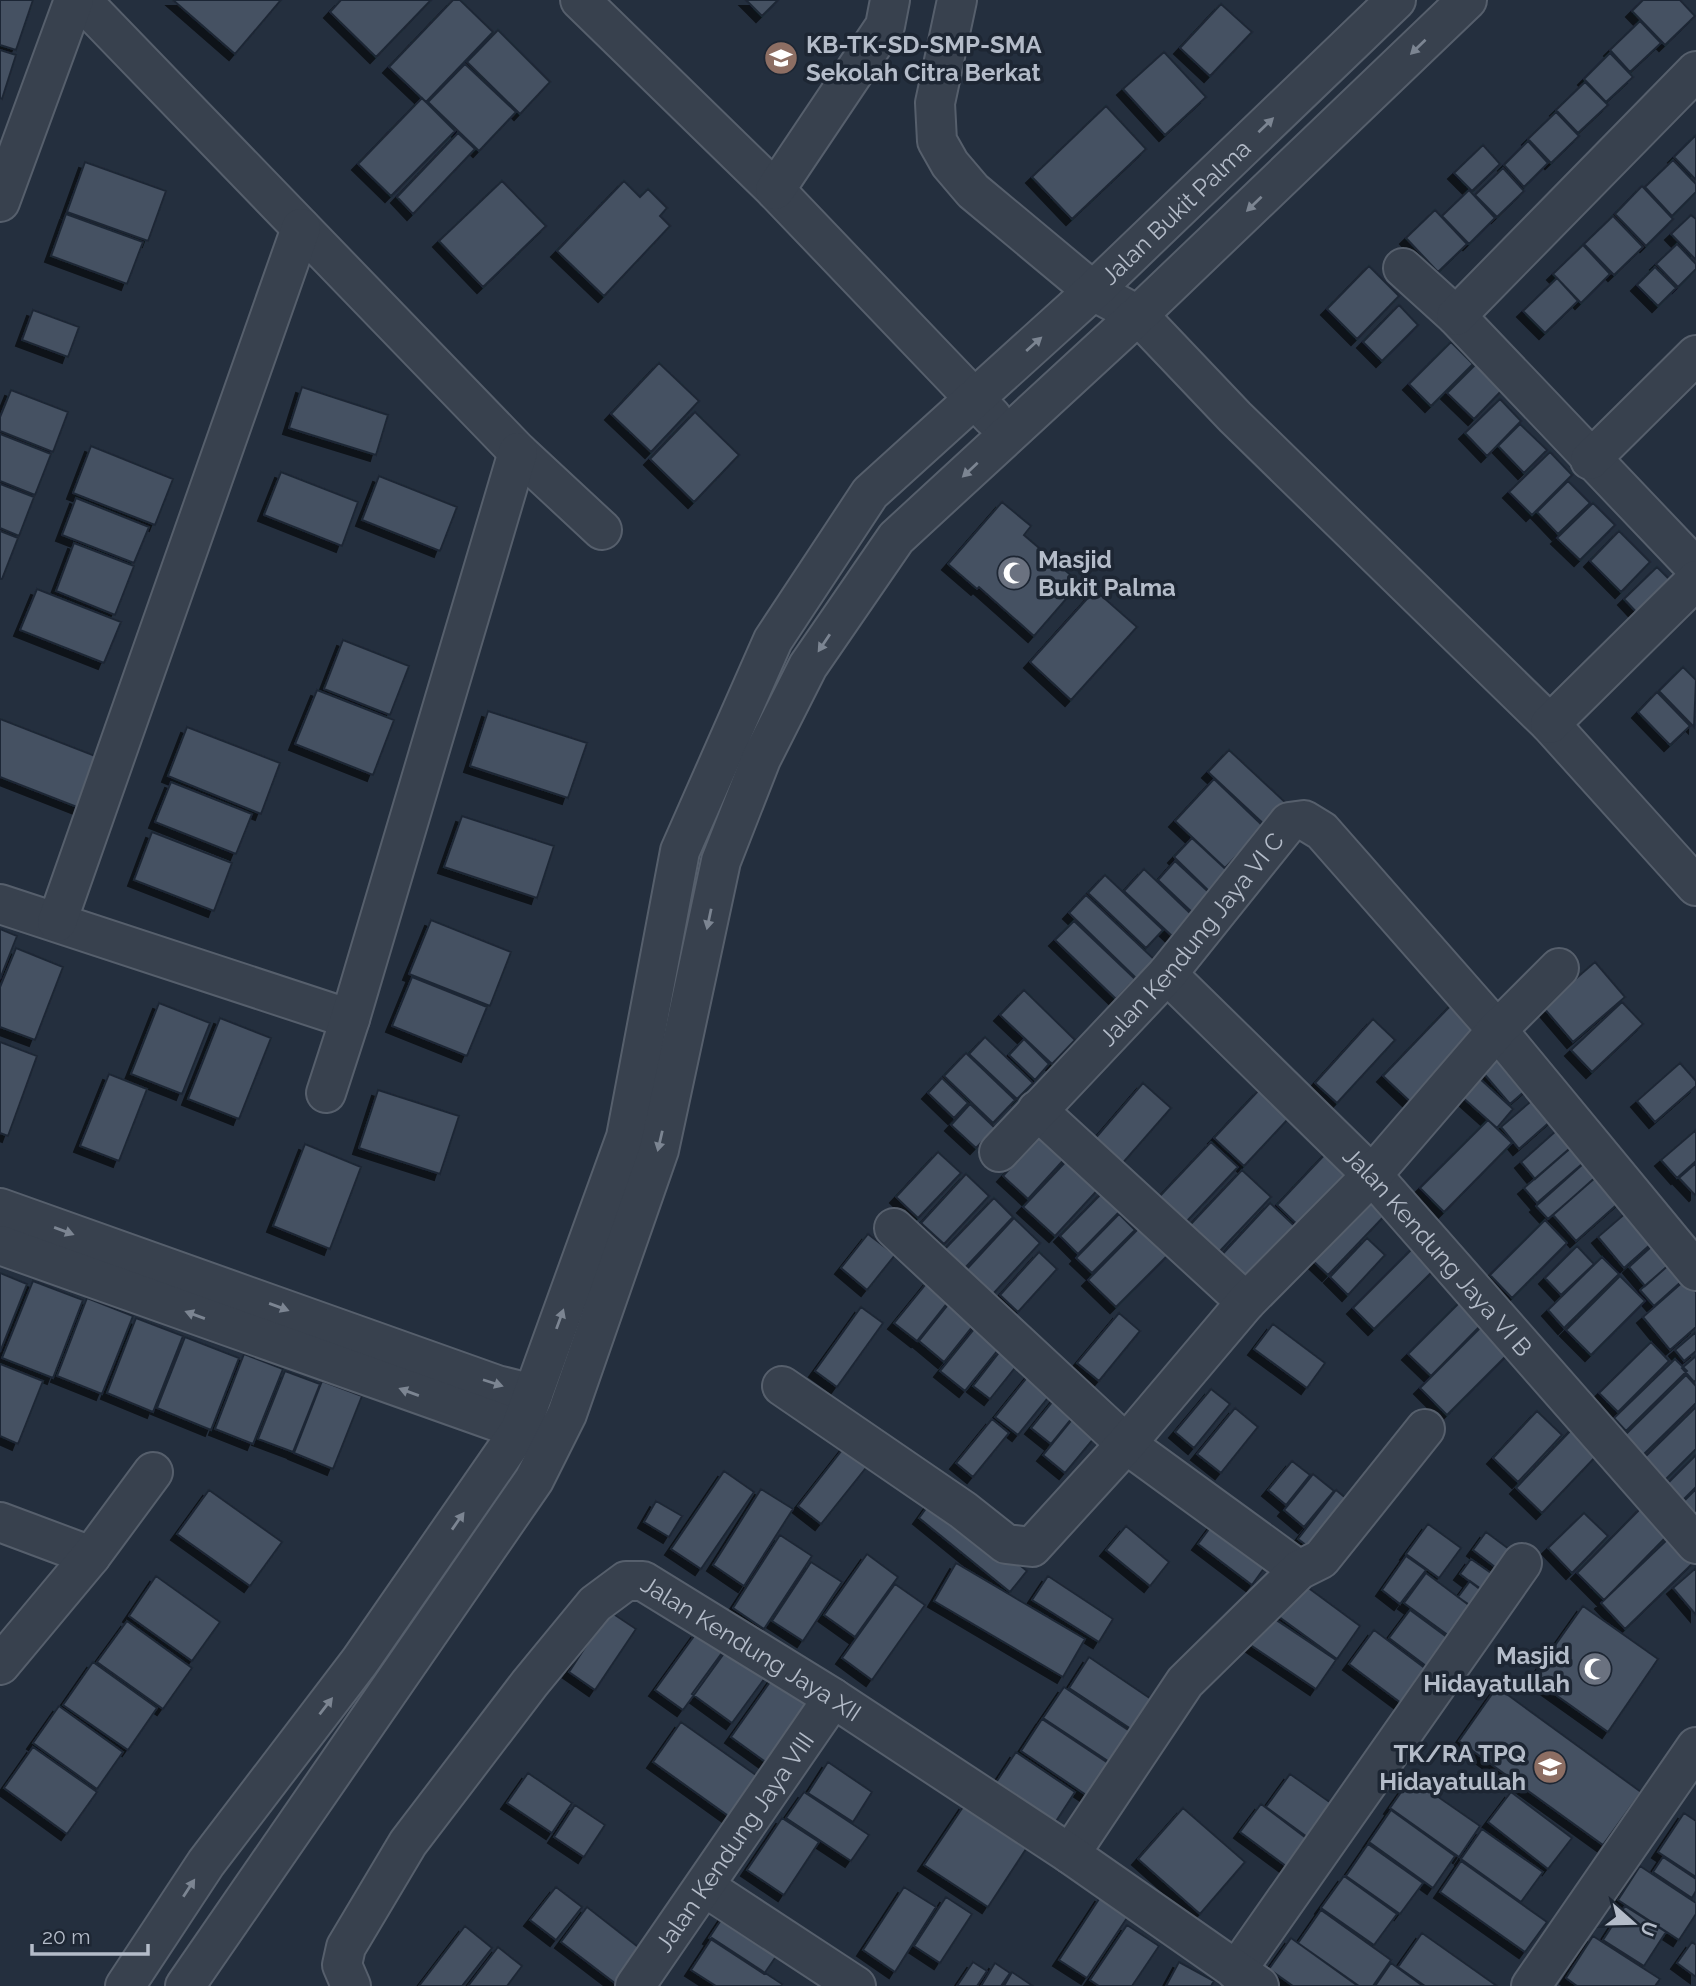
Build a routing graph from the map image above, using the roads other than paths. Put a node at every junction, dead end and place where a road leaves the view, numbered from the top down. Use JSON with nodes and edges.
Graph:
{"nodes":[{"id":1,"x":74,"y":0,"type":"edge"},
{"id":2,"x":81,"y":0,"type":"edge"},
{"id":3,"x":580,"y":0,"type":"edge"},
{"id":4,"x":890,"y":0,"type":"edge"},
{"id":5,"x":957,"y":0,"type":"edge"},
{"id":6,"x":1396,"y":0,"type":"edge"},
{"id":7,"x":1467,"y":0,"type":"edge"},
{"id":8,"x":1696,"y":71,"type":"edge"},
{"id":9,"x":775,"y":190,"type":"junction"},
{"id":10,"x":0,"y":202,"type":"edge"},
{"id":11,"x":301,"y":228,"type":"junction"},
{"id":12,"x":1403,"y":268,"type":"dead end"},
{"id":13,"x":1079,"y":303,"type":"junction"},
{"id":14,"x":1138,"y":315,"type":"junction"},
{"id":15,"x":1456,"y":316,"type":"junction"},
{"id":16,"x":1696,"y":355,"type":"edge"},
{"id":17,"x":974,"y":398,"type":"junction"},
{"id":18,"x":1009,"y":434,"type":"junction"},
{"id":19,"x":518,"y":452,"type":"junction"},
{"id":20,"x":1590,"y":460,"type":"junction"},
{"id":21,"x":602,"y":530,"type":"dead end"},
{"id":22,"x":1696,"y":568,"type":"edge"},
{"id":23,"x":1696,"y":580,"type":"edge"},
{"id":24,"x":1550,"y":724,"type":"junction"},
{"id":25,"x":680,"y":851,"type":"junction"},
{"id":26,"x":721,"y":861,"type":"junction"},
{"id":27,"x":1696,"y":886,"type":"edge"},
{"id":28,"x":0,"y":904,"type":"edge"},
{"id":29,"x":58,"y":922,"type":"junction"},
{"id":30,"x":1559,"y":968,"type":"dead end"},
{"id":31,"x":1167,"y":974,"type":"junction"},
{"id":32,"x":350,"y":1019,"type":"junction"},
{"id":33,"x":1497,"y":1030,"type":"junction"},
{"id":34,"x":326,"y":1093,"type":"dead end"},
{"id":35,"x":1037,"y":1110,"type":"junction"},
{"id":36,"x":999,"y":1152,"type":"dead end"},
{"id":37,"x":1371,"y":1175,"type":"junction"},
{"id":38,"x":0,"y":1208,"type":"edge"},
{"id":39,"x":894,"y":1228,"type":"dead end"},
{"id":40,"x":0,"y":1245,"type":"edge"},
{"id":41,"x":1696,"y":1271,"type":"edge"},
{"id":42,"x":1246,"y":1302,"type":"junction"},
{"id":43,"x":782,"y":1386,"type":"dead end"},
{"id":44,"x":533,"y":1394,"type":"junction"},
{"id":45,"x":1425,"y":1429,"type":"dead end"},
{"id":46,"x":520,"y":1430,"type":"junction"},
{"id":47,"x":1126,"y":1444,"type":"junction"},
{"id":48,"x":153,"y":1472,"type":"dead end"},
{"id":49,"x":0,"y":1522,"type":"edge"},
{"id":50,"x":1696,"y":1544,"type":"edge"},
{"id":51,"x":91,"y":1556,"type":"junction"},
{"id":52,"x":1522,"y":1563,"type":"dead end"},
{"id":53,"x":1299,"y":1570,"type":"junction"},
{"id":54,"x":360,"y":1661,"type":"junction"},
{"id":55,"x":0,"y":1665,"type":"edge"},
{"id":56,"x":388,"y":1692,"type":"junction"},
{"id":57,"x":833,"y":1698,"type":"junction"},
{"id":58,"x":1696,"y":1747,"type":"edge"},
{"id":59,"x":1070,"y":1854,"type":"junction"},
{"id":60,"x":705,"y":1887,"type":"junction"},
{"id":61,"x":1247,"y":1978,"type":"edge"},
{"id":62,"x":125,"y":1986,"type":"edge"},
{"id":63,"x":186,"y":1986,"type":"edge"},
{"id":64,"x":351,"y":1986,"type":"edge"},
{"id":65,"x":635,"y":1986,"type":"edge"},
{"id":66,"x":856,"y":1986,"type":"edge"},
{"id":67,"x":1531,"y":1986,"type":"edge"}],
"edges":[{"from":1,"to":10,"type":"street"},
{"from":2,"to":11,"type":"street"},
{"from":3,"to":9,"type":"street"},
{"from":4,"to":9,"type":"street"},
{"from":5,"to":13,"type":"street","name":"Jalan Bukit Palma"},
{"from":13,"to":6,"type":"street","name":"Jalan Bukit Palma","one_way":true},
{"from":7,"to":14,"type":"street","name":"Jalan Bukit Palma","one_way":true},
{"from":8,"to":15,"type":"street"},
{"from":9,"to":17,"type":"street"},
{"from":11,"to":19,"type":"street"},
{"from":11,"to":29,"type":"street"},
{"from":12,"to":15,"type":"street"},
{"from":13,"to":14,"type":"street"},
{"from":17,"to":13,"type":"street","one_way":true},
{"from":14,"to":18,"type":"street","name":"Jalan Bukit Palma"},
{"from":14,"to":24,"type":"street"},
{"from":15,"to":20,"type":"street"},
{"from":16,"to":20,"type":"street"},
{"from":17,"to":18,"type":"street"},
{"from":17,"to":25,"type":"street"},
{"from":18,"to":26,"type":"street","name":"Jalan Bukit Palma","one_way":true},
{"from":19,"to":21,"type":"street"},
{"from":19,"to":32,"type":"street"},
{"from":20,"to":22,"type":"street"},
{"from":23,"to":24,"type":"street"},
{"from":24,"to":27,"type":"street"},
{"from":25,"to":26,"type":"street"},
{"from":44,"to":25,"type":"street","one_way":true},
{"from":26,"to":56,"type":"street","name":"Jalan Bukit Palma","one_way":true},
{"from":28,"to":29,"type":"street"},
{"from":29,"to":32,"type":"street"},
{"from":30,"to":33,"type":"street"},
{"from":31,"to":33,"type":"street","name":"Jalan Kendung Jaya VI C"},
{"from":31,"to":35,"type":"street","name":"Jalan Kendung Jaya VI C"},
{"from":31,"to":37,"type":"street","name":"Jalan Kendung Jaya VI B"},
{"from":32,"to":34,"type":"street"},
{"from":33,"to":37,"type":"street"},
{"from":33,"to":41,"type":"street","name":"Jalan Kendung Jaya VI C"},
{"from":35,"to":36,"type":"street","name":"Jalan Kendung Jaya VI C"},
{"from":35,"to":42,"type":"street"},
{"from":37,"to":42,"type":"street"},
{"from":37,"to":50,"type":"street","name":"Jalan Kendung Jaya VI B"},
{"from":38,"to":44,"type":"street","one_way":true},
{"from":39,"to":47,"type":"street"},
{"from":46,"to":40,"type":"street","one_way":true},
{"from":42,"to":47,"type":"street"},
{"from":43,"to":47,"type":"street"},
{"from":44,"to":46,"type":"street"},
{"from":45,"to":53,"type":"street"},
{"from":54,"to":46,"type":"street","one_way":true},
{"from":47,"to":53,"type":"street"},
{"from":48,"to":51,"type":"street"},
{"from":49,"to":51,"type":"street"},
{"from":51,"to":55,"type":"street"},
{"from":52,"to":61,"type":"street"},
{"from":53,"to":59,"type":"street"},
{"from":54,"to":56,"type":"street"},
{"from":62,"to":54,"type":"street","one_way":true},
{"from":56,"to":63,"type":"street","name":"Jalan Bukit Palma"},
{"from":57,"to":59,"type":"street","name":"Jalan Kendung Jaya XII"},
{"from":57,"to":60,"type":"street","name":"Jalan Kendung Jaya VIII"},
{"from":57,"to":64,"type":"street","name":"Jalan Kendung Jaya XII"},
{"from":58,"to":67,"type":"street"},
{"from":59,"to":61,"type":"street","name":"Jalan Kendung Jaya XII"},
{"from":60,"to":65,"type":"street","name":"Jalan Kendung Jaya VIII"},
{"from":60,"to":66,"type":"street"}]}
